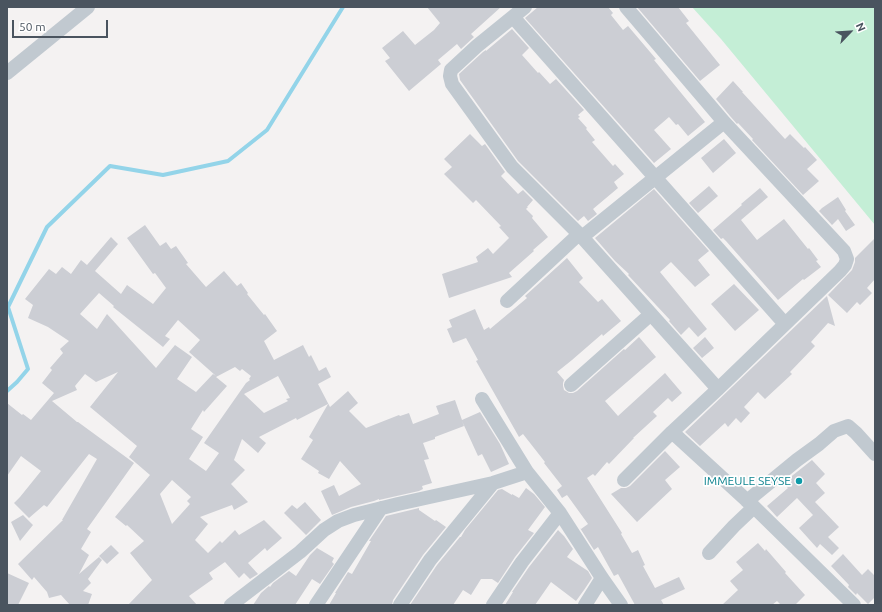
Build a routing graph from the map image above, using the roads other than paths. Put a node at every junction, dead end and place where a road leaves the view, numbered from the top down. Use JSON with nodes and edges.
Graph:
{"nodes":[{"id":1,"x":88,"y":7,"type":"edge"},
{"id":2,"x":525,"y":7,"type":"edge"},
{"id":3,"x":626,"y":7,"type":"edge"},
{"id":4,"x":513,"y":17,"type":"junction"},
{"id":5,"x":7,"y":72,"type":"edge"},
{"id":6,"x":724,"y":122,"type":"junction"},
{"id":7,"x":655,"y":178,"type":"junction"},
{"id":8,"x":581,"y":236,"type":"junction"},
{"id":9,"x":507,"y":301,"type":"dead end"},
{"id":10,"x":651,"y":314,"type":"junction"},
{"id":11,"x":785,"y":324,"type":"junction"},
{"id":12,"x":571,"y":385,"type":"dead end"},
{"id":13,"x":718,"y":389,"type":"junction"},
{"id":14,"x":482,"y":399,"type":"dead end"},
{"id":15,"x":672,"y":432,"type":"junction"},
{"id":16,"x":875,"y":454,"type":"edge"},
{"id":17,"x":527,"y":472,"type":"junction"},
{"id":18,"x":624,"y":480,"type":"dead end"},
{"id":19,"x":493,"y":483,"type":"junction"},
{"id":20,"x":751,"y":504,"type":"junction"},
{"id":21,"x":381,"y":508,"type":"junction"},
{"id":22,"x":560,"y":513,"type":"junction"},
{"id":23,"x":709,"y":552,"type":"dead end"},
{"id":24,"x":602,"y":578,"type":"junction"},
{"id":25,"x":231,"y":605,"type":"edge"},
{"id":26,"x":316,"y":605,"type":"edge"},
{"id":27,"x":400,"y":605,"type":"edge"},
{"id":28,"x":493,"y":605,"type":"edge"},
{"id":29,"x":585,"y":605,"type":"edge"},
{"id":30,"x":621,"y":605,"type":"edge"},
{"id":31,"x":854,"y":605,"type":"edge"}],
"edges":[{"from":1,"to":5,"type":"street"},
{"from":2,"to":4,"type":"street"},
{"from":3,"to":6,"type":"street"},
{"from":4,"to":7,"type":"street"},
{"from":4,"to":8,"type":"street"},
{"from":6,"to":7,"type":"street"},
{"from":6,"to":11,"type":"street"},
{"from":7,"to":8,"type":"street"},
{"from":7,"to":11,"type":"street"},
{"from":8,"to":9,"type":"street"},
{"from":8,"to":10,"type":"street"},
{"from":10,"to":12,"type":"street"},
{"from":10,"to":13,"type":"street"},
{"from":11,"to":13,"type":"street"},
{"from":13,"to":15,"type":"street"},
{"from":14,"to":17,"type":"street"},
{"from":15,"to":18,"type":"street"},
{"from":15,"to":20,"type":"street"},
{"from":16,"to":20,"type":"street"},
{"from":17,"to":19,"type":"street"},
{"from":17,"to":22,"type":"street"},
{"from":19,"to":21,"type":"street"},
{"from":19,"to":27,"type":"street"},
{"from":20,"to":23,"type":"street"},
{"from":20,"to":31,"type":"street"},
{"from":21,"to":25,"type":"street"},
{"from":21,"to":26,"type":"street"},
{"from":22,"to":24,"type":"street"},
{"from":22,"to":28,"type":"street"},
{"from":24,"to":29,"type":"street"},
{"from":24,"to":30,"type":"street"}]}
